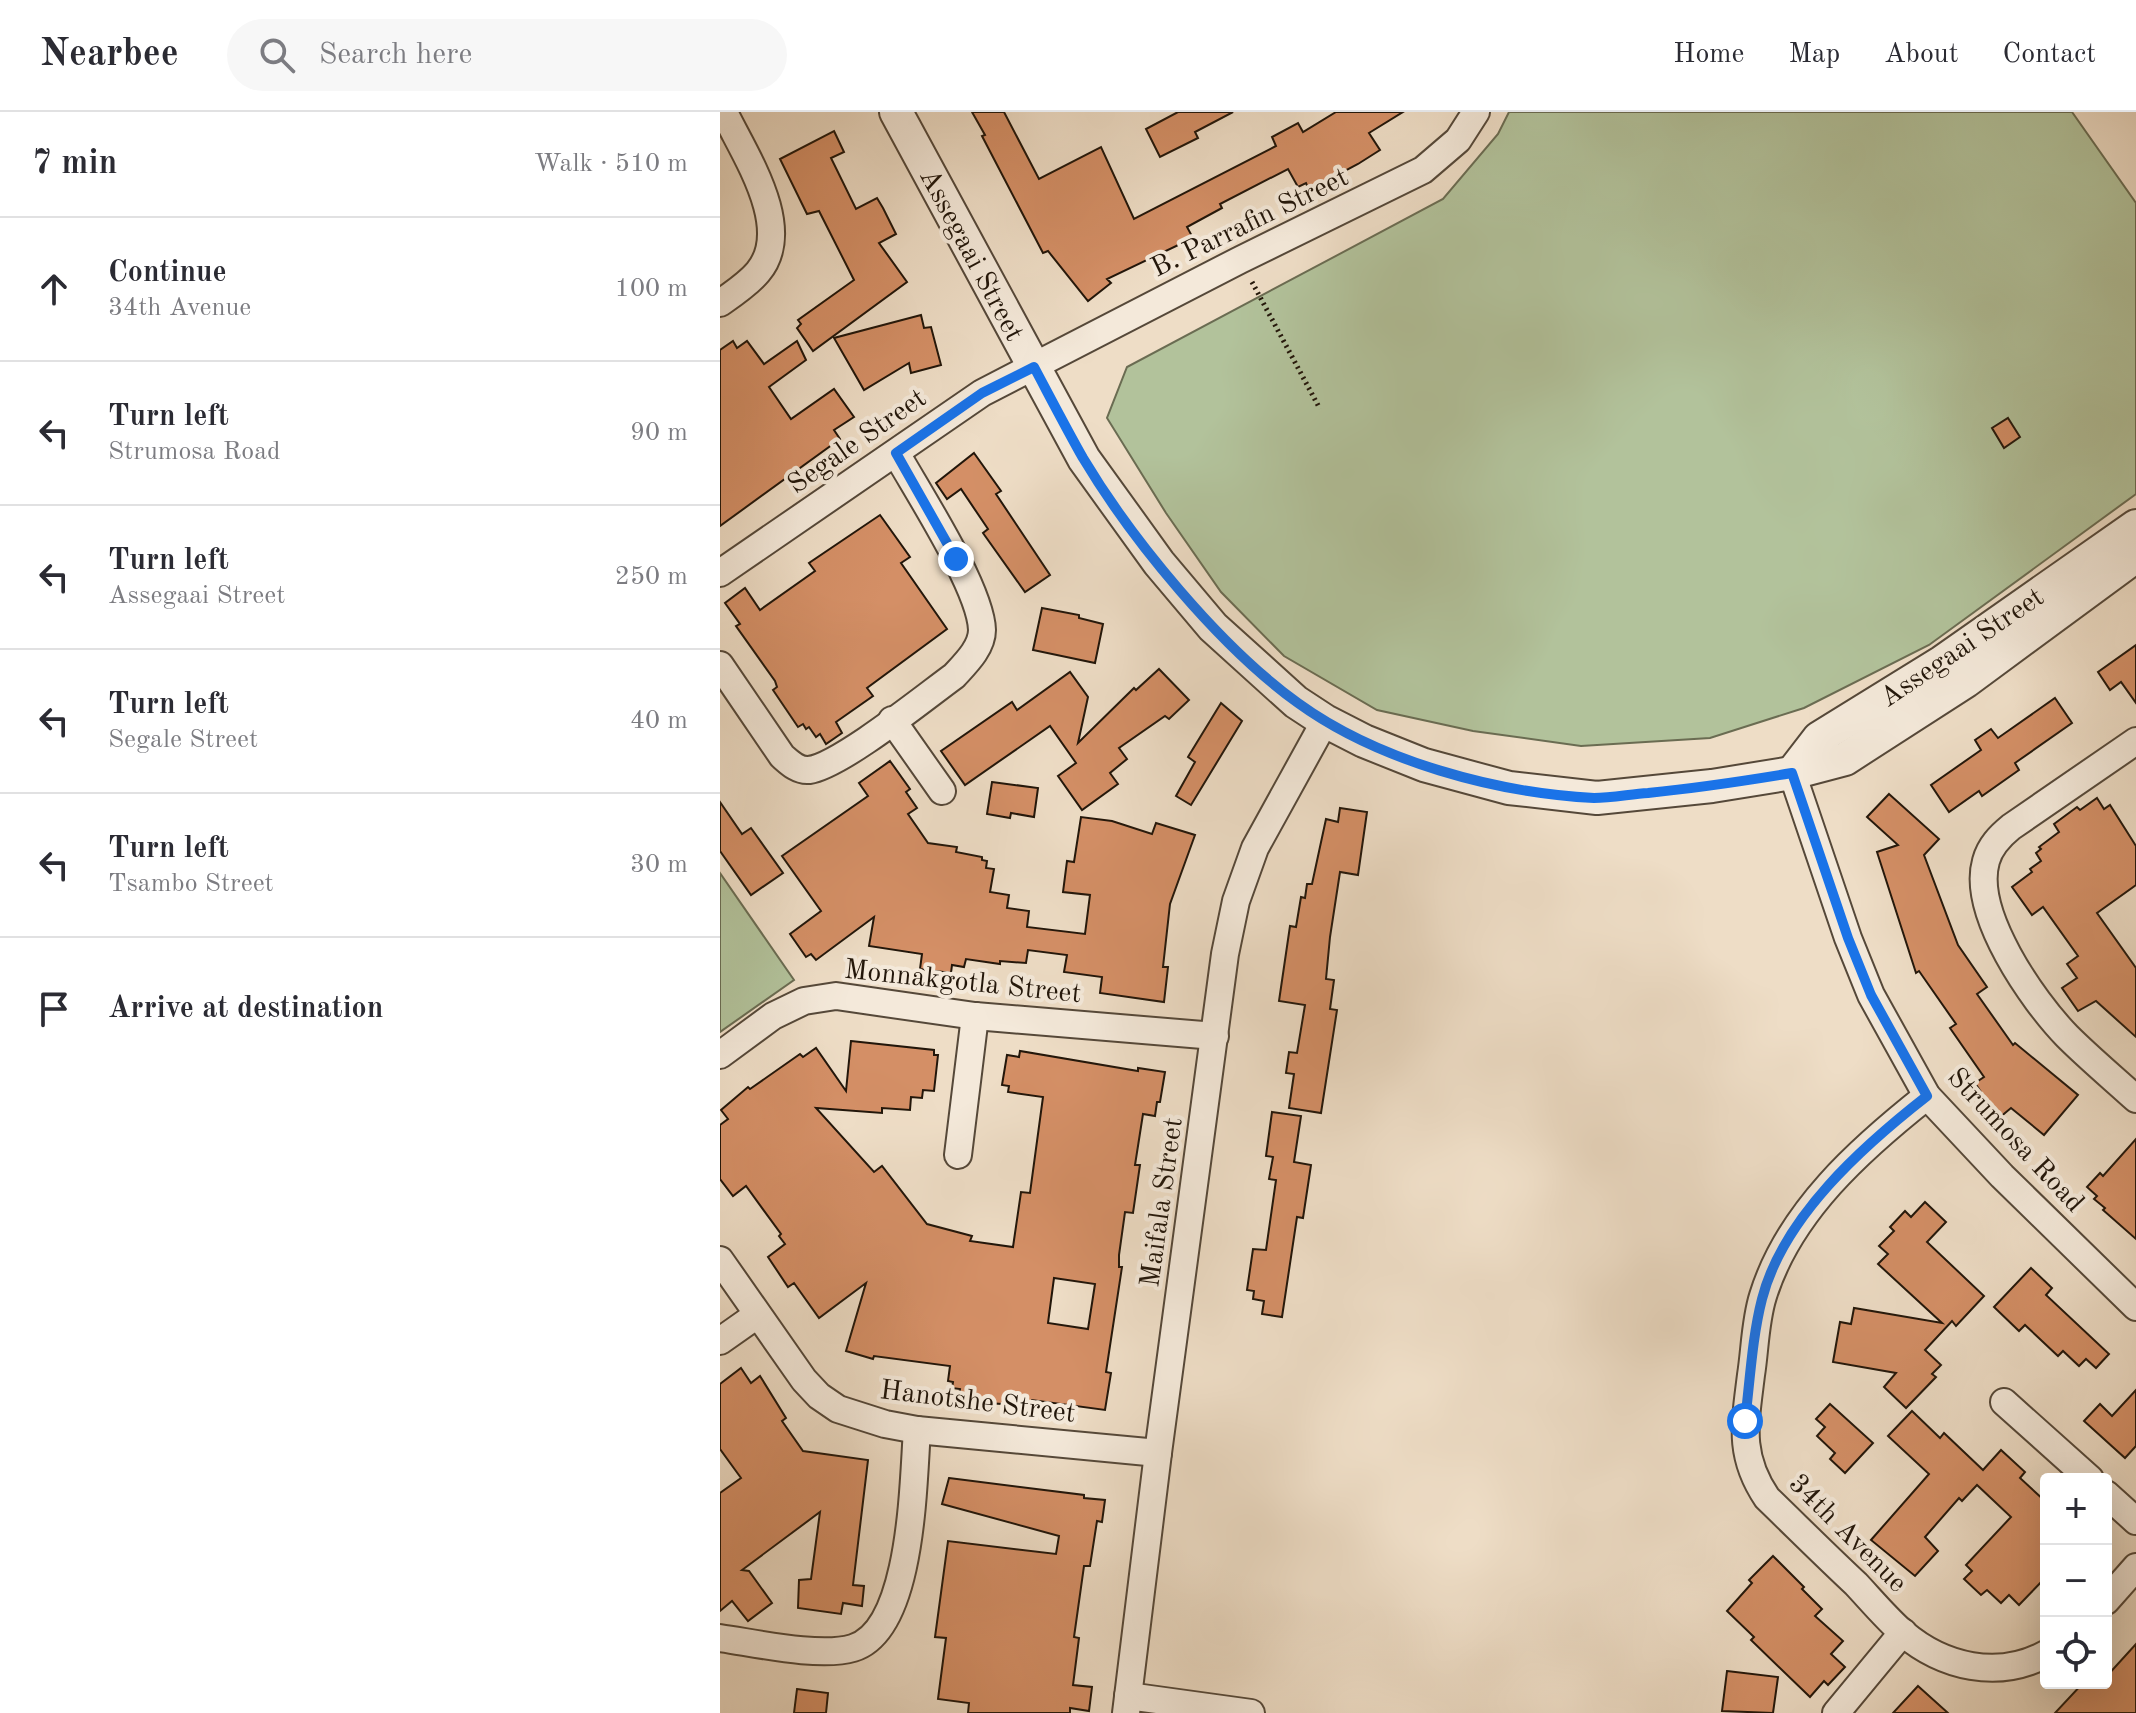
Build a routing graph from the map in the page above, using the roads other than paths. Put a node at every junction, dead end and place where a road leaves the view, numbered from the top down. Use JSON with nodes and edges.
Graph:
{"nodes":[{"id":1,"x":724,"y":112,"type":"edge"},
{"id":2,"x":896,"y":112,"type":"edge"},
{"id":3,"x":1476,"y":112,"type":"edge"},
{"id":4,"x":720,"y":303,"type":"edge"},
{"id":5,"x":1034,"y":367,"type":"junction"},
{"id":6,"x":896,"y":453,"type":"junction"},
{"id":7,"x":2136,"y":526,"type":"edge"},
{"id":8,"x":2136,"y":556,"type":"edge"},
{"id":9,"x":720,"y":573,"type":"edge"},
{"id":10,"x":720,"y":665,"type":"edge"},
{"id":11,"x":892,"y":720,"type":"junction"},
{"id":12,"x":1325,"y":721,"type":"junction"},
{"id":13,"x":2134,"y":746,"type":"edge"},
{"id":14,"x":1792,"y":773,"type":"junction"},
{"id":15,"x":942,"y":791,"type":"dead end"},
{"id":16,"x":975,"y":1016,"type":"junction"},
{"id":17,"x":1215,"y":1036,"type":"junction"},
{"id":18,"x":720,"y":1055,"type":"edge"},
{"id":19,"x":1927,"y":1096,"type":"junction"},
{"id":20,"x":2136,"y":1099,"type":"edge"},
{"id":21,"x":958,"y":1155,"type":"dead end"},
{"id":22,"x":720,"y":1260,"type":"edge"},
{"id":23,"x":2136,"y":1307,"type":"edge"},
{"id":24,"x":757,"y":1315,"type":"junction"},
{"id":25,"x":720,"y":1341,"type":"edge"},
{"id":26,"x":2004,"y":1402,"type":"dead end"},
{"id":27,"x":917,"y":1430,"type":"junction"},
{"id":28,"x":1158,"y":1453,"type":"junction"},
{"id":29,"x":2083,"y":1473,"type":"edge"},
{"id":30,"x":2112,"y":1499,"type":"edge"},
{"id":31,"x":2136,"y":1521,"type":"edge"},
{"id":32,"x":2136,"y":1567,"type":"edge"},
{"id":33,"x":2112,"y":1594,"type":"edge"},
{"id":34,"x":1903,"y":1632,"type":"junction"},
{"id":35,"x":720,"y":1638,"type":"edge"},
{"id":36,"x":2040,"y":1657,"type":"edge"},
{"id":37,"x":1127,"y":1705,"type":"edge"},
{"id":38,"x":1251,"y":1713,"type":"edge"},
{"id":39,"x":1836,"y":1713,"type":"edge"}],
"edges":[{"from":1,"to":4,"type":"street"},
{"from":2,"to":5,"type":"street","name":"Assegaai Street"},
{"from":3,"to":5,"type":"street","name":"B. Parrafin Street"},
{"from":5,"to":6,"type":"street","name":"Segale Street"},
{"from":5,"to":12,"type":"street","name":"Assegaai Street"},
{"from":6,"to":9,"type":"street","name":"Segale Street"},
{"from":6,"to":11,"type":"street"},
{"from":7,"to":14,"type":"street","name":"Assegaai Street"},
{"from":8,"to":14,"type":"street","name":"Assegaai Street"},
{"from":10,"to":11,"type":"street"},
{"from":11,"to":15,"type":"street"},
{"from":12,"to":14,"type":"street","name":"Assegaai Street"},
{"from":12,"to":17,"type":"street","name":"Maifala Street"},
{"from":13,"to":20,"type":"street"},
{"from":14,"to":19,"type":"street","name":"Strumosa Road"},
{"from":16,"to":17,"type":"street","name":"Monnakgotla Street"},
{"from":16,"to":18,"type":"street","name":"Monnakgotla Street"},
{"from":16,"to":21,"type":"street"},
{"from":17,"to":28,"type":"street","name":"Maifala Street"},
{"from":19,"to":23,"type":"street","name":"Strumosa Road"},
{"from":19,"to":34,"type":"street","name":"34th Avenue"},
{"from":22,"to":24,"type":"street","name":"Hanotshe Street"},
{"from":24,"to":25,"type":"street"},
{"from":24,"to":27,"type":"street","name":"Hanotshe Street"},
{"from":26,"to":29,"type":"street"},
{"from":27,"to":28,"type":"street","name":"Hanotshe Street"},
{"from":27,"to":35,"type":"street"},
{"from":28,"to":37,"type":"street","name":"Maifala Street"},
{"from":30,"to":31,"type":"street"},
{"from":32,"to":33,"type":"street"},
{"from":34,"to":36,"type":"street","name":"34th Avenue"},
{"from":34,"to":39,"type":"street"},
{"from":37,"to":38,"type":"street"}]}
